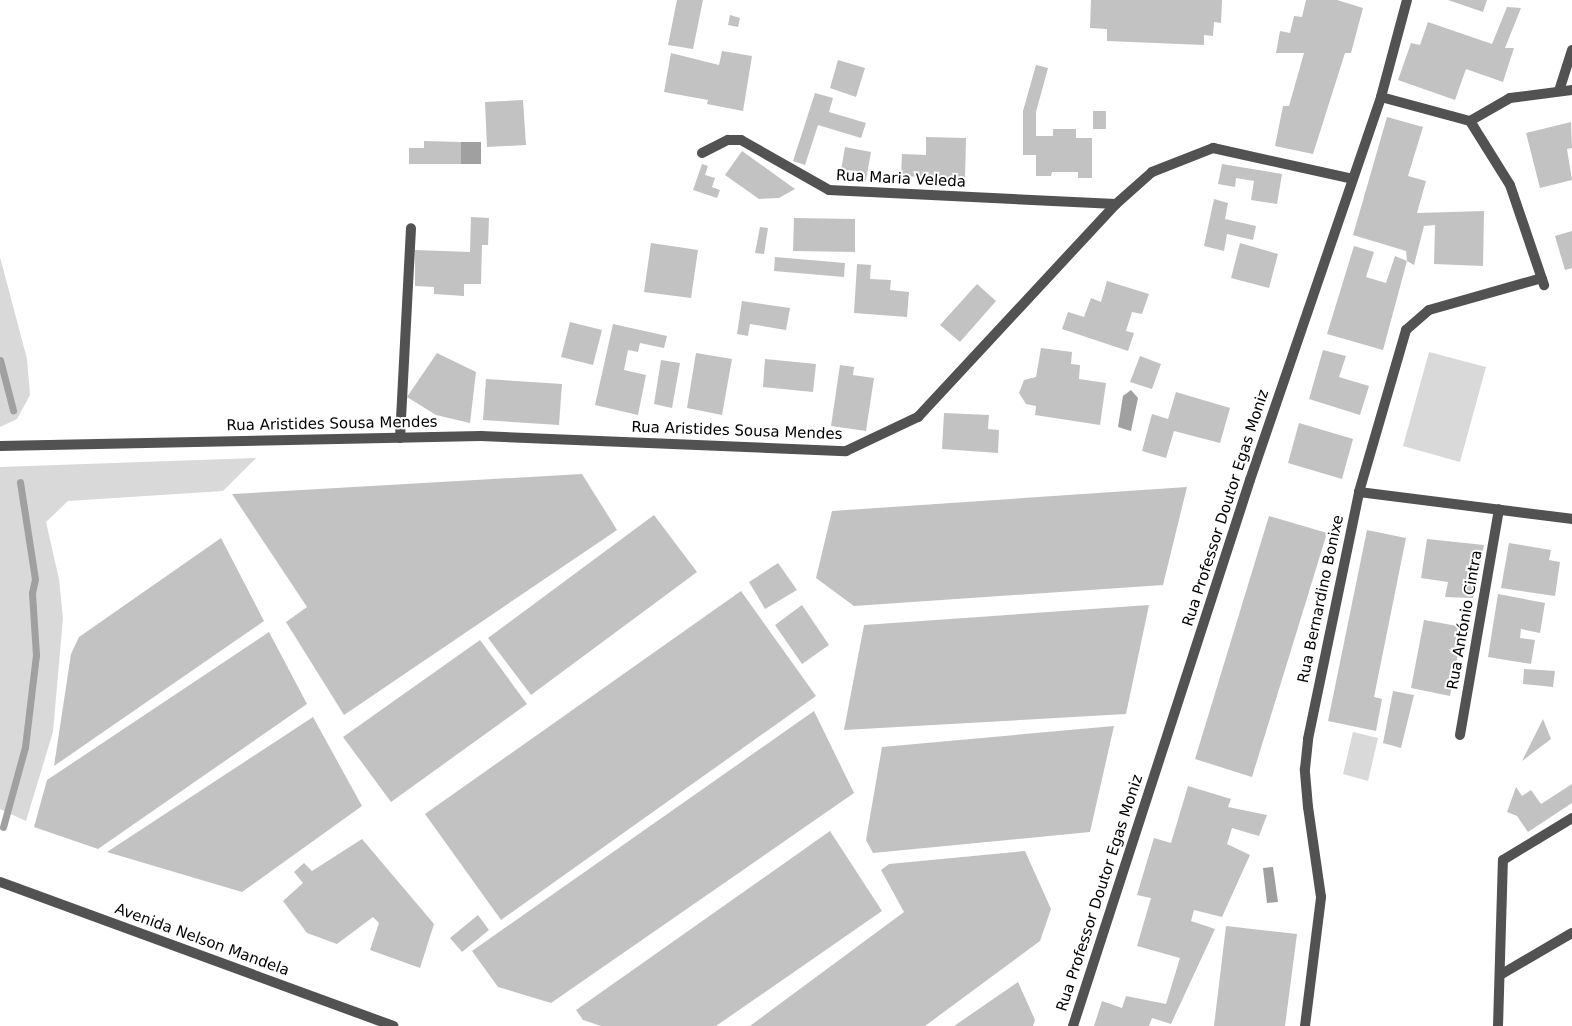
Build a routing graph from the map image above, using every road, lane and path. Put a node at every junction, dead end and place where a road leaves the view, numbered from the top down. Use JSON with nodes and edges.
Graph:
{"nodes":[{"id":1,"x":1407,"y":0,"type":"edge"},
{"id":2,"x":1572,"y":50,"type":"edge"},
{"id":3,"x":1572,"y":90,"type":"edge"},
{"id":4,"x":1559,"y":91,"type":"junction"},
{"id":5,"x":1381,"y":97,"type":"junction"},
{"id":6,"x":1470,"y":121,"type":"junction"},
{"id":7,"x":702,"y":153,"type":"dead end"},
{"id":8,"x":1353,"y":179,"type":"junction"},
{"id":9,"x":1116,"y":204,"type":"junction"},
{"id":10,"x":411,"y":228,"type":"dead end"},
{"id":11,"x":400,"y":438,"type":"junction"},
{"id":12,"x":0,"y":446,"type":"edge"},
{"id":13,"x":1359,"y":492,"type":"junction"},
{"id":14,"x":1499,"y":509,"type":"junction"},
{"id":15,"x":1572,"y":519,"type":"edge"},
{"id":16,"x":1460,"y":735,"type":"dead end"},
{"id":17,"x":1572,"y":818,"type":"edge"},
{"id":18,"x":0,"y":882,"type":"edge"},
{"id":19,"x":1572,"y":933,"type":"edge"},
{"id":20,"x":1500,"y":975,"type":"junction"},
{"id":21,"x":394,"y":1026,"type":"edge"},
{"id":22,"x":1073,"y":1026,"type":"edge"},
{"id":23,"x":1305,"y":1026,"type":"edge"},
{"id":24,"x":1498,"y":1026,"type":"edge"}],
"edges":[{"from":1,"to":5,"type":"street","name":"Rua Professor Doutor Egas Moniz"},
{"from":2,"to":4,"type":"street"},
{"from":3,"to":4,"type":"street"},
{"from":4,"to":6,"type":"street"},
{"from":5,"to":6,"type":"street"},
{"from":5,"to":8,"type":"street","name":"Rua Professor Doutor Egas Moniz"},
{"from":6,"to":13,"type":"street","name":"Rua Bernardino Bonixe"},
{"from":7,"to":9,"type":"street","name":"Rua Maria Veleda"},
{"from":8,"to":9,"type":"street","name":"Rua Aristides Sousa Mendes"},
{"from":8,"to":22,"type":"street","name":"Rua Professor Doutor Egas Moniz"},
{"from":9,"to":11,"type":"street","name":"Rua Aristides Sousa Mendes"},
{"from":10,"to":11,"type":"street"},
{"from":11,"to":12,"type":"street","name":"Rua Aristides Sousa Mendes"},
{"from":13,"to":14,"type":"street"},
{"from":13,"to":23,"type":"street","name":"Rua Bernardino Bonixe"},
{"from":14,"to":15,"type":"street"},
{"from":14,"to":16,"type":"street","name":"Rua António Cintra"},
{"from":17,"to":20,"type":"street"},
{"from":18,"to":21,"type":"street","name":"Avenida Nelson Mandela"},
{"from":19,"to":20,"type":"street"},
{"from":20,"to":24,"type":"street"}]}
